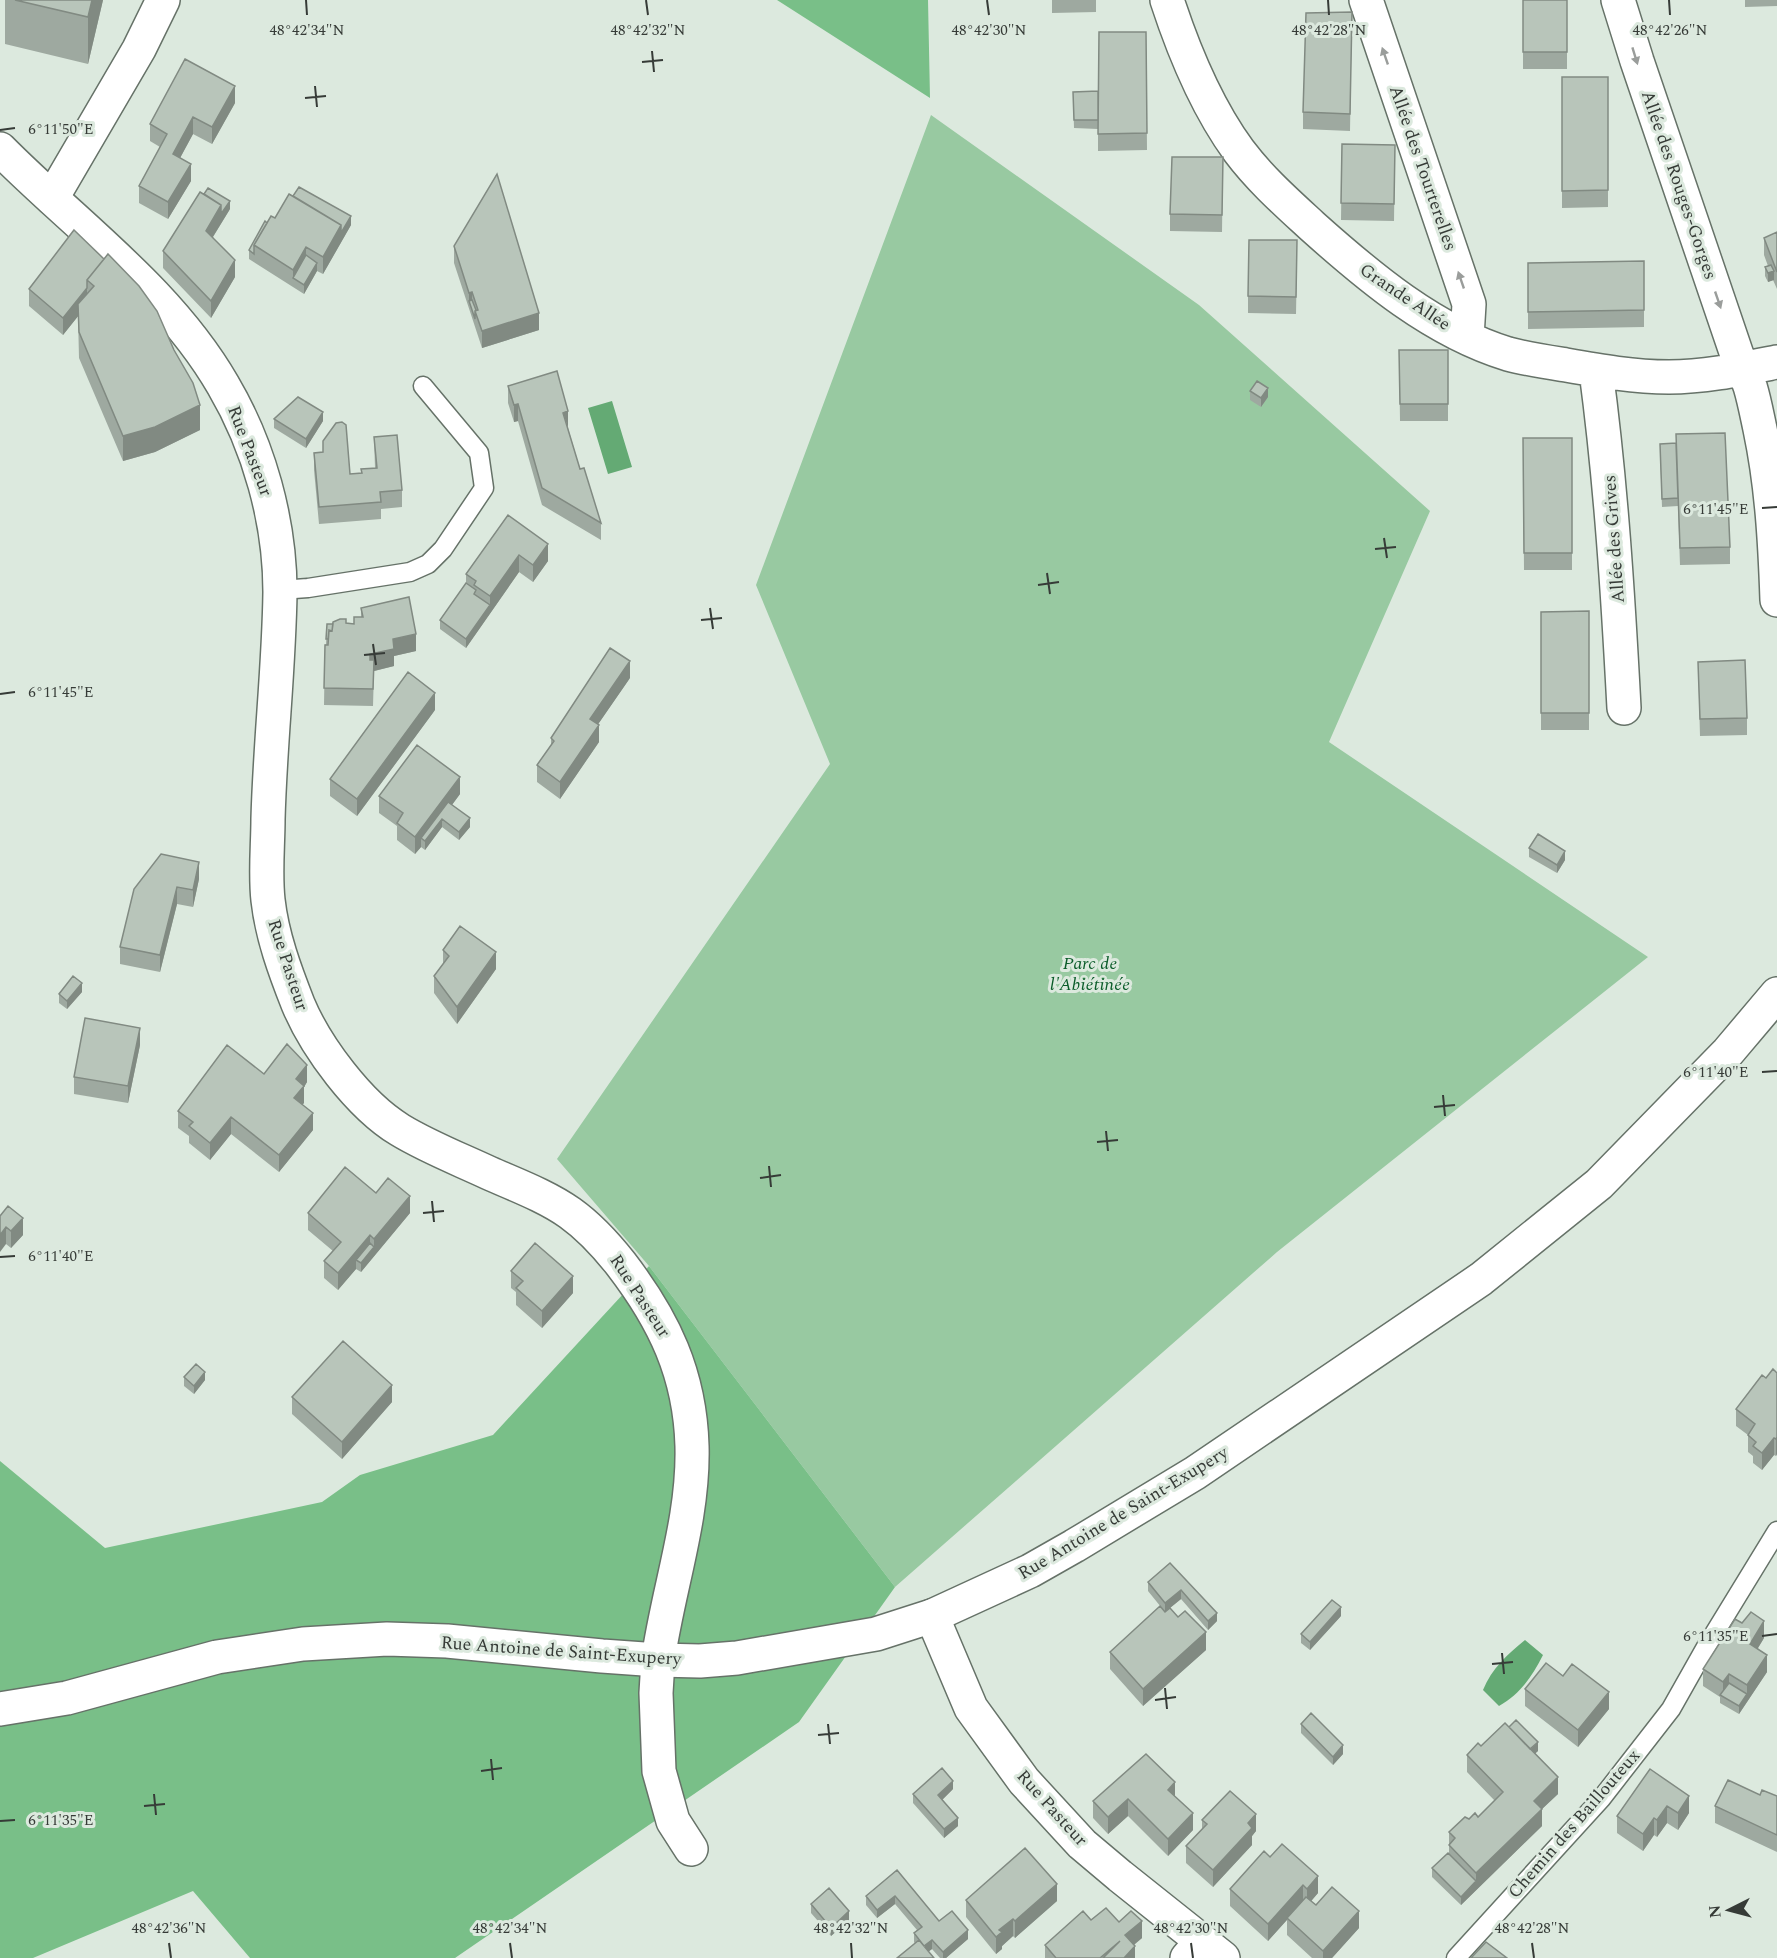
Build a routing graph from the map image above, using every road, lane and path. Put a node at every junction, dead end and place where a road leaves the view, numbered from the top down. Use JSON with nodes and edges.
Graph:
{"nodes":[{"id":1,"x":164,"y":0,"type":"edge"},
{"id":2,"x":1167,"y":0,"type":"edge"},
{"id":3,"x":1366,"y":0,"type":"edge"},
{"id":4,"x":1618,"y":0,"type":"edge"},
{"id":5,"x":0,"y":149,"type":"edge"},
{"id":6,"x":52,"y":198,"type":"junction"},
{"id":7,"x":1467,"y":338,"type":"junction"},
{"id":8,"x":1777,"y":362,"type":"edge"},
{"id":9,"x":1744,"y":368,"type":"junction"},
{"id":10,"x":1596,"y":371,"type":"junction"},
{"id":11,"x":423,"y":386,"type":"dead end"},
{"id":12,"x":280,"y":590,"type":"junction"},
{"id":13,"x":1777,"y":600,"type":"edge"},
{"id":14,"x":1624,"y":708,"type":"dead end"},
{"id":15,"x":1777,"y":994,"type":"edge"},
{"id":16,"x":1777,"y":1531,"type":"edge"},
{"id":17,"x":932,"y":1616,"type":"junction"},
{"id":18,"x":658,"y":1660,"type":"junction"},
{"id":19,"x":0,"y":1709,"type":"edge"},
{"id":20,"x":691,"y":1849,"type":"dead end"},
{"id":21,"x":1204,"y":1952,"type":"edge"},
{"id":22,"x":1456,"y":1958,"type":"edge"}],
"edges":[{"from":1,"to":6,"type":"street"},
{"from":2,"to":7,"type":"street","name":"Grande Allée"},
{"from":7,"to":3,"type":"street","name":"Allée des Tourterelles","one_way":true},
{"from":4,"to":9,"type":"street","name":"Allée des Rouges-Gorges","one_way":true},
{"from":5,"to":6,"type":"street","name":"Rue Pasteur"},
{"from":6,"to":12,"type":"street","name":"Rue Pasteur"},
{"from":7,"to":10,"type":"street","name":"Grande Allée"},
{"from":8,"to":9,"type":"street","name":"Grande Allée"},
{"from":9,"to":10,"type":"street","name":"Grande Allée"},
{"from":9,"to":13,"type":"street","name":"Allée des Rouges-Gorges"},
{"from":10,"to":14,"type":"street","name":"Allée des Grives"},
{"from":11,"to":12,"type":"lane"},
{"from":12,"to":18,"type":"street","name":"Rue Pasteur"},
{"from":15,"to":17,"type":"street","name":"Rue Antoine de Saint-Exupery"},
{"from":16,"to":22,"type":"lane","name":"Chemin des Baillouteux"},
{"from":17,"to":18,"type":"street","name":"Rue Antoine de Saint-Exupery"},
{"from":17,"to":21,"type":"street","name":"Rue Pasteur"},
{"from":18,"to":19,"type":"street","name":"Rue Antoine de Saint-Exupery"},
{"from":18,"to":20,"type":"street","name":"Rue Pasteur"}]}
